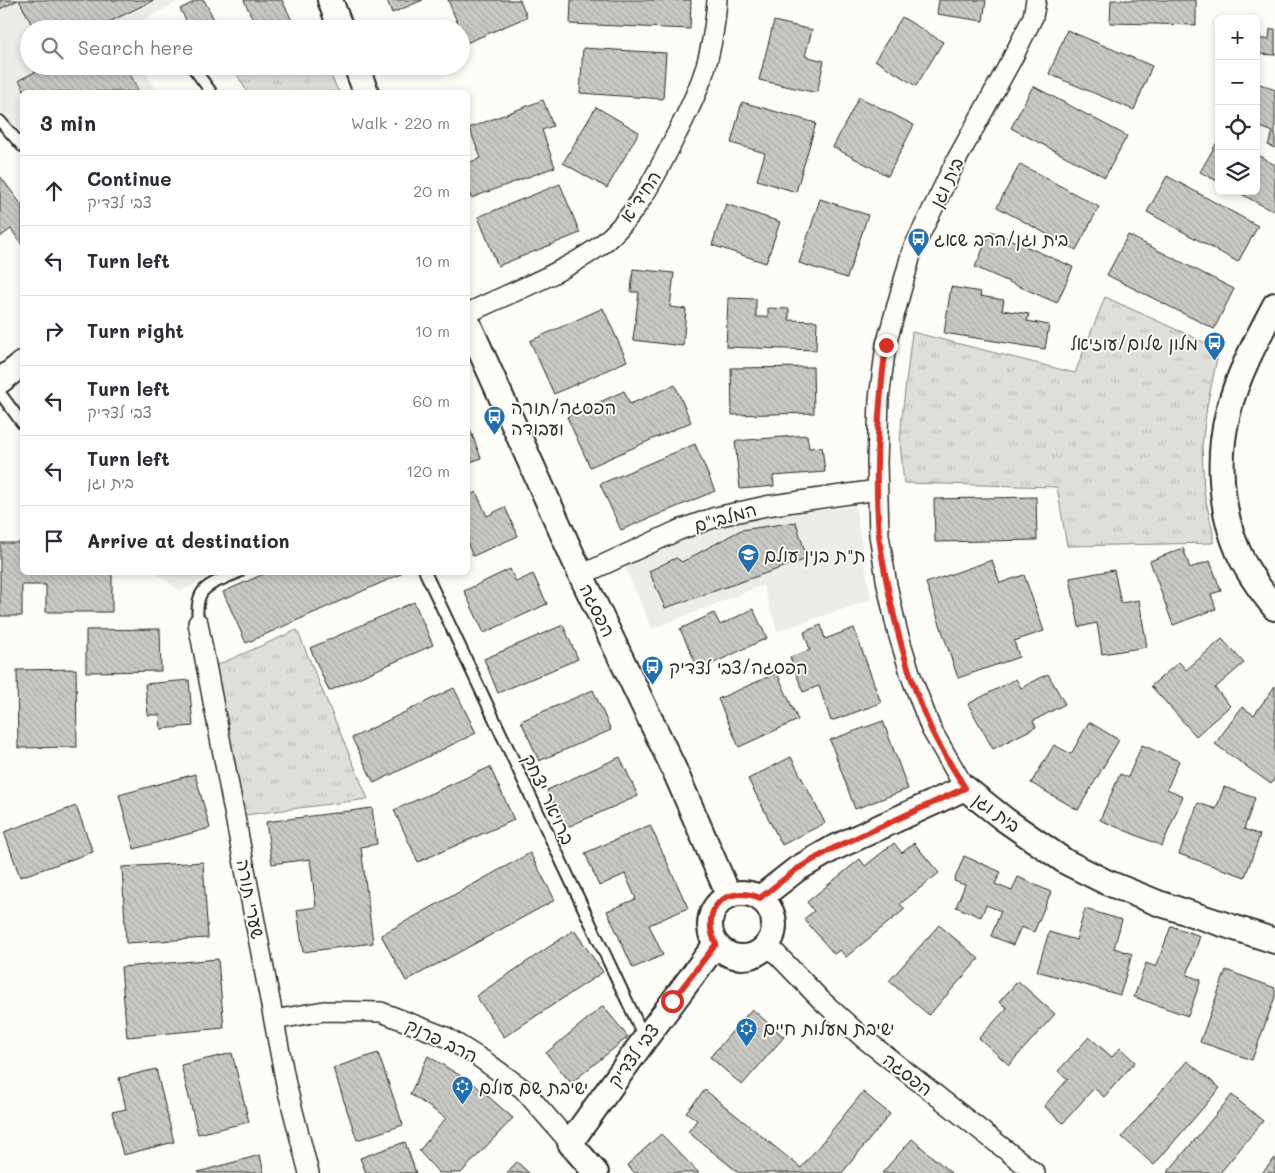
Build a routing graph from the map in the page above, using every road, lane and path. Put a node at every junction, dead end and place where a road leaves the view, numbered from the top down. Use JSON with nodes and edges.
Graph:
{"nodes":[{"id":1,"x":330,"y":0,"type":"edge"},
{"id":2,"x":717,"y":0,"type":"edge"},
{"id":3,"x":1036,"y":0,"type":"edge"},
{"id":4,"x":338,"y":20,"type":"edge"},
{"id":5,"x":198,"y":75,"type":"edge"},
{"id":6,"x":359,"y":75,"type":"edge"},
{"id":7,"x":209,"y":90,"type":"edge"},
{"id":8,"x":365,"y":90,"type":"edge"},
{"id":9,"x":0,"y":121,"type":"edge"},
{"id":10,"x":20,"y":144,"type":"edge"},
{"id":11,"x":1275,"y":305,"type":"edge"},
{"id":12,"x":470,"y":312,"type":"edge"},
{"id":13,"x":470,"y":327,"type":"edge"},
{"id":14,"x":20,"y":366,"type":"edge"},
{"id":15,"x":0,"y":381,"type":"edge"},
{"id":16,"x":0,"y":393,"type":"edge"},
{"id":17,"x":20,"y":421,"type":"edge"},
{"id":18,"x":877,"y":490,"type":"junction"},
{"id":19,"x":233,"y":575,"type":"edge"},
{"id":20,"x":426,"y":575,"type":"edge"},
{"id":21,"x":581,"y":575,"type":"junction"},
{"id":22,"x":1275,"y":608,"type":"edge"},
{"id":23,"x":198,"y":623,"type":"joint"},
{"id":24,"x":965,"y":788,"type":"junction"},
{"id":25,"x":729,"y":896,"type":"junction"},
{"id":26,"x":760,"y":898,"type":"junction"},
{"id":27,"x":1275,"y":941,"type":"edge"},
{"id":28,"x":716,"y":944,"type":"junction"},
{"id":29,"x":768,"y":945,"type":"junction"},
{"id":30,"x":274,"y":1020,"type":"junction"},
{"id":31,"x":644,"y":1039,"type":"junction"},
{"id":32,"x":570,"y":1144,"type":"junction"},
{"id":33,"x":309,"y":1173,"type":"edge"},
{"id":34,"x":596,"y":1173,"type":"edge"},
{"id":35,"x":1035,"y":1173,"type":"edge"}],
"edges":[{"from":1,"to":4,"type":"street"},
{"from":2,"to":12,"type":"street","name":"החיד\"א"},
{"from":3,"to":18,"type":"street","name":"בית וגן"},
{"from":5,"to":7,"type":"lane"},
{"from":6,"to":8,"type":"street"},
{"from":9,"to":10,"type":"lane"},
{"from":11,"to":22,"type":"street"},
{"from":13,"to":21,"type":"street","name":"הפסגה"},
{"from":14,"to":15,"type":"street"},
{"from":16,"to":17,"type":"lane"},
{"from":18,"to":21,"type":"street","name":"המלבי\"ם"},
{"from":18,"to":24,"type":"street","name":"בית וגן"},
{"from":19,"to":23,"type":"lane"},
{"from":20,"to":31,"type":"lane","name":"ברויאר יצחק"},
{"from":21,"to":25,"type":"street","name":"הפסגה"},
{"from":23,"to":30,"type":"street","name":"שערי תורה"},
{"from":24,"to":26,"type":"street"},
{"from":24,"to":27,"type":"street","name":"בית וגן"},
{"from":25,"to":26,"type":"street"},
{"from":25,"to":28,"type":"street"},
{"from":26,"to":29,"type":"street"},
{"from":28,"to":29,"type":"street"},
{"from":28,"to":31,"type":"street","name":"צבי לצדיק"},
{"from":29,"to":35,"type":"street","name":"הפסגה"},
{"from":30,"to":32,"type":"street","name":"הרב פרנק"},
{"from":30,"to":33,"type":"street","name":"שערי תורה"},
{"from":31,"to":32,"type":"street","name":"צבי לצדיק"},
{"from":32,"to":34,"type":"street","name":"הרב פרנק"}]}
